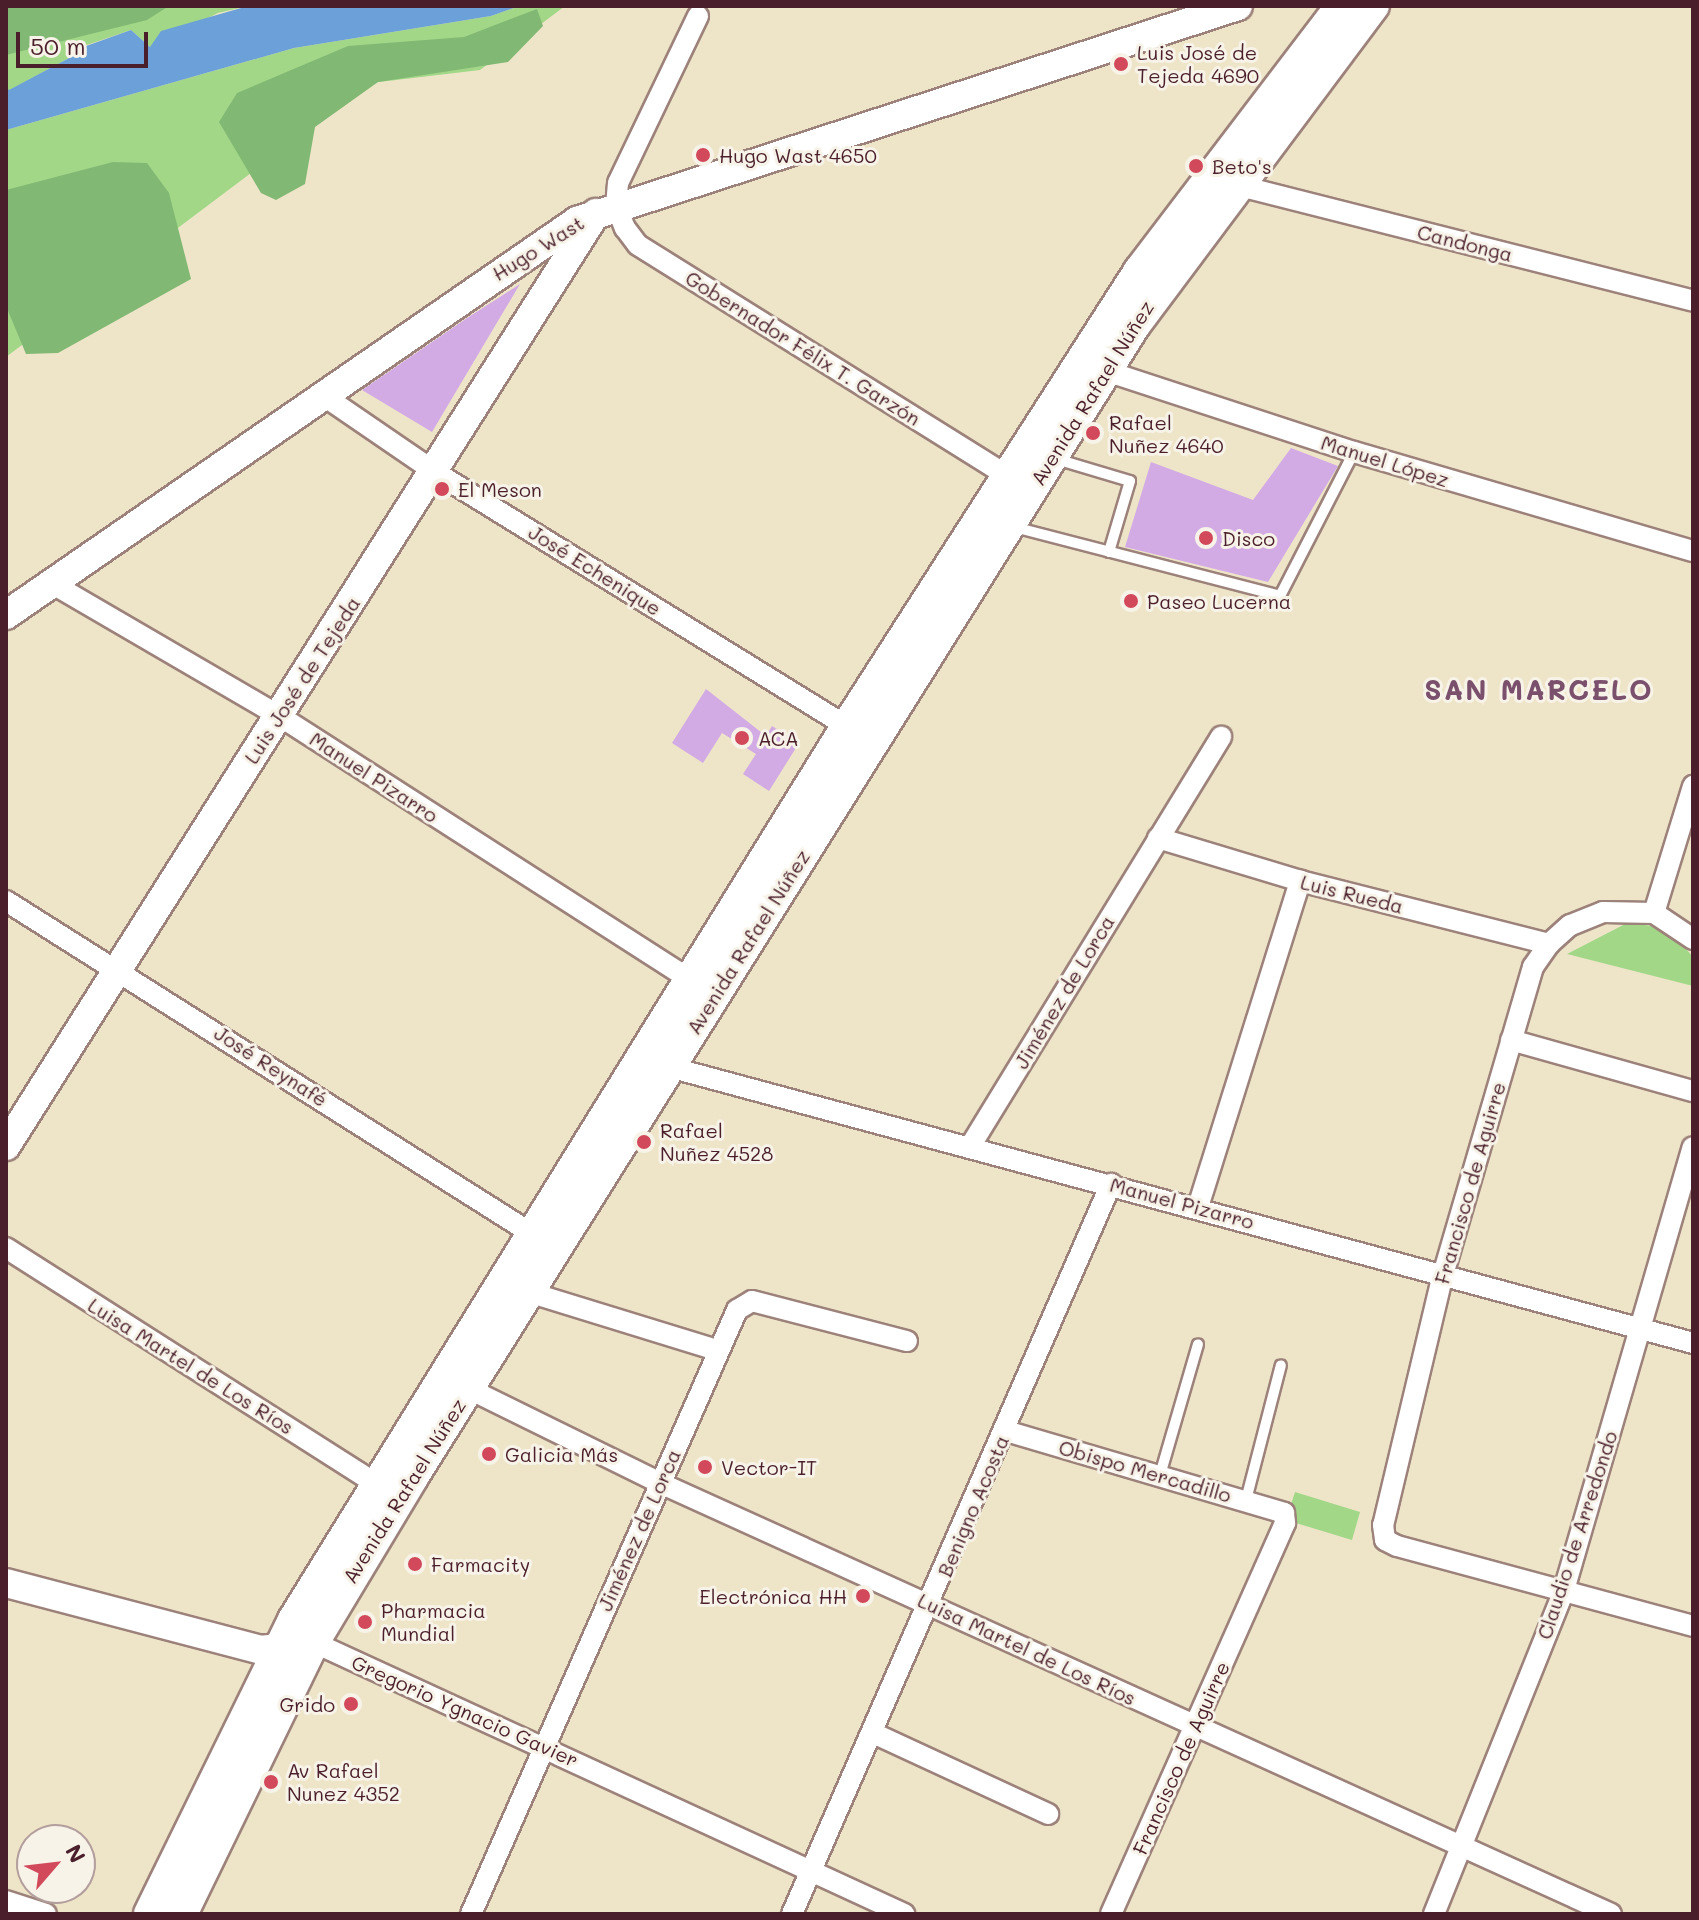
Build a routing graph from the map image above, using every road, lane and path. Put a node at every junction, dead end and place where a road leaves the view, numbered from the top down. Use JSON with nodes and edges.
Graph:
{"nodes":[{"id":1,"x":1238,"y":6,"type":"edge"},
{"id":2,"x":1342,"y":6,"type":"edge"},
{"id":3,"x":1373,"y":6,"type":"edge"},
{"id":4,"x":698,"y":16,"type":"dead end"},
{"id":5,"x":1236,"y":185,"type":"junction"},
{"id":6,"x":606,"y":209,"type":"junction"},
{"id":7,"x":1693,"y":301,"type":"edge"},
{"id":8,"x":1093,"y":365,"type":"junction"},
{"id":9,"x":321,"y":394,"type":"junction"},
{"id":10,"x":1354,"y":452,"type":"junction"},
{"id":11,"x":1051,"y":458,"type":"junction"},
{"id":12,"x":435,"y":472,"type":"junction"},
{"id":13,"x":1006,"y":475,"type":"junction"},
{"id":14,"x":1008,"y":525,"type":"junction"},
{"id":15,"x":1693,"y":551,"type":"edge"},
{"id":16,"x":1109,"y":552,"type":"junction"},
{"id":17,"x":51,"y":583,"type":"junction"},
{"id":18,"x":6,"y":615,"type":"edge"},
{"id":19,"x":278,"y":715,"type":"junction"},
{"id":20,"x":860,"y":734,"type":"junction"},
{"id":21,"x":1221,"y":737,"type":"dead end"},
{"id":22,"x":1693,"y":786,"type":"edge"},
{"id":23,"x":1158,"y":838,"type":"junction"},
{"id":24,"x":1300,"y":881,"type":"junction"},
{"id":25,"x":6,"y":901,"type":"edge"},
{"id":26,"x":1654,"y":913,"type":"junction"},
{"id":27,"x":1693,"y":939,"type":"edge"},
{"id":28,"x":1549,"y":944,"type":"junction"},
{"id":29,"x":117,"y":967,"type":"junction"},
{"id":30,"x":691,"y":980,"type":"junction"},
{"id":31,"x":1511,"y":1040,"type":"junction"},
{"id":32,"x":669,"y":1067,"type":"junction"},
{"id":33,"x":1693,"y":1091,"type":"edge"},
{"id":34,"x":971,"y":1145,"type":"junction"},
{"id":35,"x":6,"y":1146,"type":"edge"},
{"id":36,"x":1693,"y":1147,"type":"edge"},
{"id":37,"x":1111,"y":1184,"type":"junction"},
{"id":38,"x":1198,"y":1207,"type":"junction"},
{"id":39,"x":534,"y":1235,"type":"junction"},
{"id":40,"x":6,"y":1248,"type":"edge"},
{"id":41,"x":1443,"y":1274,"type":"junction"},
{"id":42,"x":528,"y":1292,"type":"junction"},
{"id":43,"x":1641,"y":1327,"type":"junction"},
{"id":44,"x":907,"y":1341,"type":"dead end"},
{"id":45,"x":1693,"y":1343,"type":"edge"},
{"id":46,"x":1198,"y":1344,"type":"dead end"},
{"id":47,"x":717,"y":1350,"type":"junction"},
{"id":48,"x":1281,"y":1365,"type":"dead end"},
{"id":49,"x":457,"y":1384,"type":"junction"},
{"id":50,"x":1006,"y":1431,"type":"junction"},
{"id":51,"x":1160,"y":1475,"type":"junction"},
{"id":52,"x":660,"y":1483,"type":"junction"},
{"id":53,"x":377,"y":1484,"type":"junction"},
{"id":54,"x":1246,"y":1500,"type":"junction"},
{"id":55,"x":1284,"y":1513,"type":"joint"},
{"id":56,"x":6,"y":1583,"type":"edge"},
{"id":57,"x":1564,"y":1590,"type":"junction"},
{"id":58,"x":931,"y":1603,"type":"junction"},
{"id":59,"x":1693,"y":1626,"type":"edge"},
{"id":60,"x":313,"y":1642,"type":"junction"},
{"id":61,"x":277,"y":1651,"type":"junction"},
{"id":62,"x":1195,"y":1727,"type":"junction"},
{"id":63,"x":873,"y":1733,"type":"junction"},
{"id":64,"x":543,"y":1747,"type":"junction"},
{"id":65,"x":1048,"y":1814,"type":"dead end"},
{"id":66,"x":1463,"y":1849,"type":"junction"},
{"id":67,"x":811,"y":1871,"type":"junction"},
{"id":68,"x":6,"y":1901,"type":"edge"},
{"id":69,"x":189,"y":1911,"type":"edge"},
{"id":70,"x":46,"y":1914,"type":"edge"},
{"id":71,"x":150,"y":1914,"type":"edge"},
{"id":72,"x":471,"y":1914,"type":"edge"},
{"id":73,"x":792,"y":1914,"type":"edge"},
{"id":74,"x":904,"y":1914,"type":"edge"},
{"id":75,"x":1111,"y":1914,"type":"edge"},
{"id":76,"x":1434,"y":1914,"type":"edge"},
{"id":77,"x":1611,"y":1914,"type":"edge"}],
"edges":[{"from":1,"to":6,"type":"main road","name":"Hugo Wast"},
{"from":2,"to":8,"type":"main road","name":"Avenida Rafael Núñez"},
{"from":3,"to":5,"type":"main road","name":"Avenida Rafael Núñez"},
{"from":4,"to":6,"type":"street","name":"Luis José de Tejeda"},
{"from":5,"to":7,"type":"street","name":"Candonga"},
{"from":5,"to":8,"type":"main road","name":"Avenida Rafael Núñez"},
{"from":6,"to":9,"type":"main road","name":"Hugo Wast"},
{"from":6,"to":12,"type":"main road","name":"Luis José de Tejeda"},
{"from":6,"to":13,"type":"street","name":"Gobernador Félix T. Garzón"},
{"from":8,"to":10,"type":"street","name":"Manuel López"},
{"from":8,"to":11,"type":"main road","name":"Avenida Rafael Núñez"},
{"from":8,"to":13,"type":"main road","name":"Avenida Rafael Núñez"},
{"from":9,"to":12,"type":"street","name":"José Echenique"},
{"from":9,"to":17,"type":"main road","name":"Hugo Wast"},
{"from":10,"to":15,"type":"street","name":"Manuel López"},
{"from":10,"to":16,"type":"lane"},
{"from":11,"to":14,"type":"main road","name":"Avenida Rafael Núñez"},
{"from":11,"to":16,"type":"lane"},
{"from":12,"to":19,"type":"main road","name":"Luis José de Tejeda"},
{"from":12,"to":20,"type":"street","name":"José Echenique"},
{"from":13,"to":20,"type":"main road","name":"Avenida Rafael Núñez"},
{"from":14,"to":16,"type":"lane"},
{"from":14,"to":20,"type":"main road","name":"Avenida Rafael Núñez"},
{"from":17,"to":18,"type":"main road","name":"Hugo Wast"},
{"from":17,"to":19,"type":"street","name":"Manuel Pizarro"},
{"from":19,"to":29,"type":"main road","name":"Luis José de Tejeda"},
{"from":19,"to":30,"type":"street","name":"Manuel Pizarro"},
{"from":20,"to":30,"type":"main road","name":"Avenida Rafael Núñez"},
{"from":20,"to":32,"type":"main road","name":"Avenida Rafael Núñez"},
{"from":21,"to":23,"type":"street","name":"Jiménez de Lorca"},
{"from":22,"to":26,"type":"street"},
{"from":23,"to":24,"type":"street","name":"Luis Rueda"},
{"from":23,"to":34,"type":"street","name":"Jiménez de Lorca"},
{"from":24,"to":28,"type":"street","name":"Luis Rueda"},
{"from":24,"to":38,"type":"street"},
{"from":25,"to":29,"type":"street","name":"José Reynafé"},
{"from":26,"to":27,"type":"street"},
{"from":26,"to":28,"type":"street","name":"Francisco de Aguirre"},
{"from":28,"to":31,"type":"street","name":"Francisco de Aguirre"},
{"from":29,"to":35,"type":"main road","name":"Luis José de Tejeda"},
{"from":29,"to":39,"type":"street","name":"José Reynafé"},
{"from":30,"to":39,"type":"main road","name":"Avenida Rafael Núñez"},
{"from":31,"to":33,"type":"street"},
{"from":31,"to":41,"type":"street","name":"Francisco de Aguirre"},
{"from":32,"to":34,"type":"street","name":"Manuel Pizarro"},
{"from":32,"to":42,"type":"main road","name":"Avenida Rafael Núñez"},
{"from":34,"to":37,"type":"street","name":"Manuel Pizarro"},
{"from":36,"to":43,"type":"street","name":"Claudio de Arredondo"},
{"from":37,"to":38,"type":"street","name":"Manuel Pizarro"},
{"from":37,"to":50,"type":"street","name":"Benigno Acosta"},
{"from":38,"to":41,"type":"street","name":"Manuel Pizarro"},
{"from":39,"to":49,"type":"main road","name":"Avenida Rafael Núñez"},
{"from":40,"to":53,"type":"street","name":"Luisa Martel de Los Ríos"},
{"from":41,"to":43,"type":"street","name":"Manuel Pizarro"},
{"from":41,"to":57,"type":"street","name":"Francisco de Aguirre"},
{"from":42,"to":47,"type":"street"},
{"from":42,"to":49,"type":"main road","name":"Avenida Rafael Núñez"},
{"from":43,"to":45,"type":"street","name":"Manuel Pizarro"},
{"from":43,"to":57,"type":"street","name":"Claudio de Arredondo"},
{"from":44,"to":47,"type":"street","name":"Jiménez de Lorca"},
{"from":46,"to":51,"type":"lane"},
{"from":47,"to":52,"type":"street","name":"Jiménez de Lorca"},
{"from":48,"to":54,"type":"lane"},
{"from":49,"to":52,"type":"street","name":"Luisa Martel de Los Ríos"},
{"from":49,"to":53,"type":"main road","name":"Avenida Rafael Núñez"},
{"from":49,"to":60,"type":"main road","name":"Avenida Rafael Núñez"},
{"from":50,"to":51,"type":"street","name":"Obispo Mercadillo"},
{"from":50,"to":58,"type":"street","name":"Benigno Acosta"},
{"from":51,"to":54,"type":"street","name":"Obispo Mercadillo"},
{"from":52,"to":58,"type":"street","name":"Luisa Martel de Los Ríos"},
{"from":52,"to":64,"type":"street","name":"Jiménez de Lorca"},
{"from":53,"to":61,"type":"main road","name":"Avenida Rafael Núñez"},
{"from":54,"to":55,"type":"street","name":"Obispo Mercadillo"},
{"from":55,"to":62,"type":"street","name":"Francisco de Aguirre"},
{"from":56,"to":61,"type":"main road"},
{"from":57,"to":59,"type":"street"},
{"from":57,"to":66,"type":"street","name":"Claudio de Arredondo"},
{"from":58,"to":62,"type":"street","name":"Luisa Martel de Los Ríos"},
{"from":58,"to":63,"type":"street","name":"Benigno Acosta"},
{"from":60,"to":61,"type":"main road"},
{"from":60,"to":64,"type":"street","name":"Gregorio Ygnacio Gavier"},
{"from":60,"to":69,"type":"main road","name":"Avenida Rafael Núñez"},
{"from":61,"to":71,"type":"main road","name":"Avenida Rafael Núñez"},
{"from":62,"to":66,"type":"street","name":"Luisa Martel de Los Ríos"},
{"from":62,"to":75,"type":"street","name":"Francisco de Aguirre"},
{"from":63,"to":65,"type":"street"},
{"from":63,"to":67,"type":"street","name":"Benigno Acosta"},
{"from":64,"to":67,"type":"street","name":"Gregorio Ygnacio Gavier"},
{"from":64,"to":72,"type":"street","name":"Jiménez de Lorca"},
{"from":66,"to":76,"type":"street","name":"Claudio de Arredondo"},
{"from":66,"to":77,"type":"street","name":"Luisa Martel de Los Ríos"},
{"from":67,"to":73,"type":"street","name":"Benigno Acosta"},
{"from":67,"to":74,"type":"street","name":"Gregorio Ygnacio Gavier"},
{"from":68,"to":70,"type":"street"}]}
